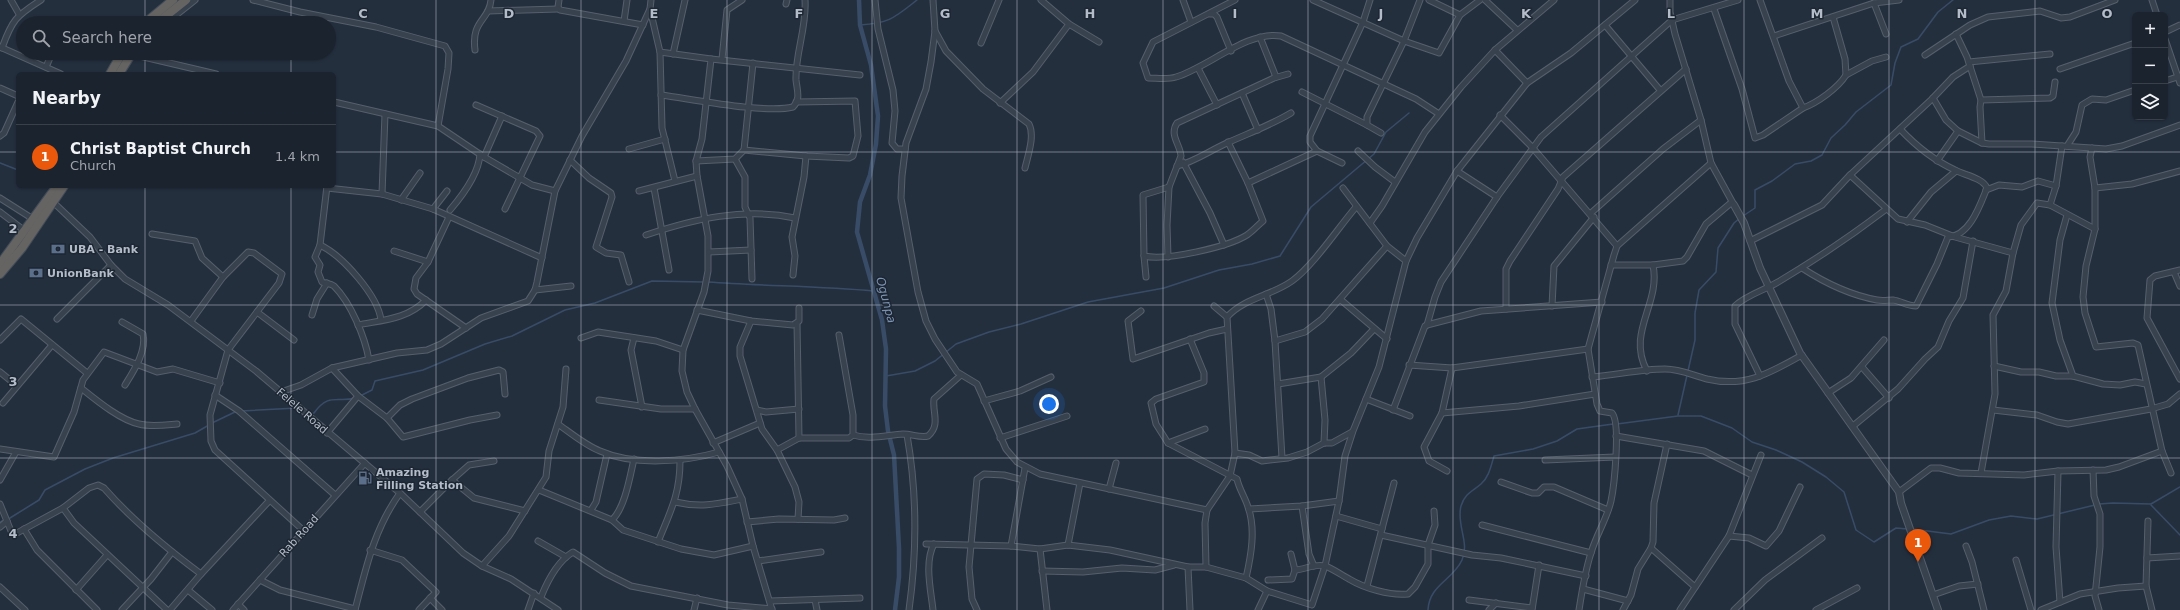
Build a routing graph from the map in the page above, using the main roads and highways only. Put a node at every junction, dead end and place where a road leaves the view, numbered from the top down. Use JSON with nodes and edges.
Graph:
{"nodes":[{"id":1,"x":173,"y":0,"type":"edge"},
{"id":2,"x":186,"y":0,"type":"edge"},
{"id":3,"x":154,"y":16,"type":"edge"},
{"id":4,"x":166,"y":16,"type":"edge"},
{"id":5,"x":118,"y":60,"type":"edge"},
{"id":6,"x":130,"y":60,"type":"edge"},
{"id":7,"x":111,"y":72,"type":"edge"},
{"id":8,"x":121,"y":72,"type":"edge"},
{"id":9,"x":56,"y":188,"type":"edge"},
{"id":10,"x":62,"y":188,"type":"edge"},
{"id":11,"x":51,"y":201,"type":"junction"},
{"id":12,"x":16,"y":243,"type":"junction"},
{"id":13,"x":0,"y":257,"type":"edge"},
{"id":14,"x":0,"y":264,"type":"edge"},
{"id":15,"x":0,"y":274,"type":"edge"}],
"edges":[{"from":1,"to":3,"type":"highway"},
{"from":2,"to":4,"type":"highway"},
{"from":5,"to":7,"type":"highway"},
{"from":6,"to":8,"type":"highway"},
{"from":9,"to":11,"type":"highway"},
{"from":10,"to":11,"type":"highway"},
{"from":11,"to":12,"type":"highway"},
{"from":11,"to":15,"type":"highway"},
{"from":12,"to":13,"type":"highway"},
{"from":12,"to":14,"type":"highway"}]}
